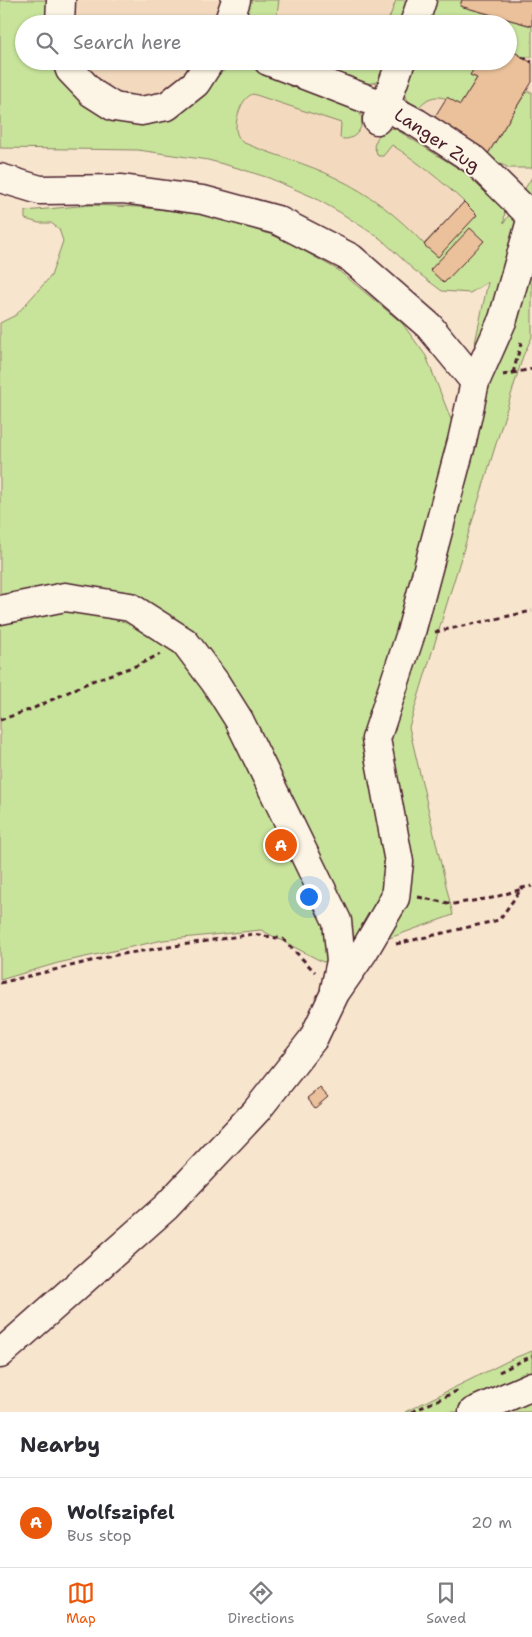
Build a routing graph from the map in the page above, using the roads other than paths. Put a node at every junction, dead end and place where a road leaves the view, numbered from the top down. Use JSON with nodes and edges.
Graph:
{"nodes":[{"id":1,"x":62,"y":0,"type":"edge"},
{"id":2,"x":236,"y":0,"type":"edge"},
{"id":3,"x":422,"y":0,"type":"edge"},
{"id":4,"x":61,"y":15,"type":"edge"},
{"id":5,"x":231,"y":15,"type":"edge"},
{"id":6,"x":417,"y":15,"type":"edge"},
{"id":7,"x":70,"y":70,"type":"edge"},
{"id":8,"x":205,"y":70,"type":"edge"},
{"id":9,"x":288,"y":70,"type":"edge"},
{"id":10,"x":398,"y":70,"type":"edge"},
{"id":11,"x":381,"y":113,"type":"junction"},
{"id":12,"x":0,"y":178,"type":"edge"},
{"id":13,"x":40,"y":190,"type":"junction"},
{"id":14,"x":0,"y":196,"type":"edge"},
{"id":15,"x":532,"y":217,"type":"edge"},
{"id":16,"x":475,"y":382,"type":"junction"},
{"id":17,"x":0,"y":610,"type":"edge"},
{"id":18,"x":335,"y":993,"type":"junction"},
{"id":19,"x":0,"y":1354,"type":"edge"},
{"id":20,"x":532,"y":1386,"type":"edge"},
{"id":21,"x":473,"y":1412,"type":"edge"}],
"edges":[{"from":1,"to":4,"type":"street"},
{"from":2,"to":5,"type":"street"},
{"from":3,"to":6,"type":"street"},
{"from":7,"to":8,"type":"street"},
{"from":9,"to":11,"type":"street","name":"Langer Zug"},
{"from":10,"to":11,"type":"street"},
{"from":11,"to":15,"type":"street","name":"Langer Zug"},
{"from":12,"to":13,"type":"street"},
{"from":13,"to":14,"type":"street"},
{"from":13,"to":16,"type":"street"},
{"from":15,"to":16,"type":"street"},
{"from":16,"to":18,"type":"street"},
{"from":17,"to":18,"type":"street"},
{"from":18,"to":19,"type":"street"},
{"from":20,"to":21,"type":"street"}]}
